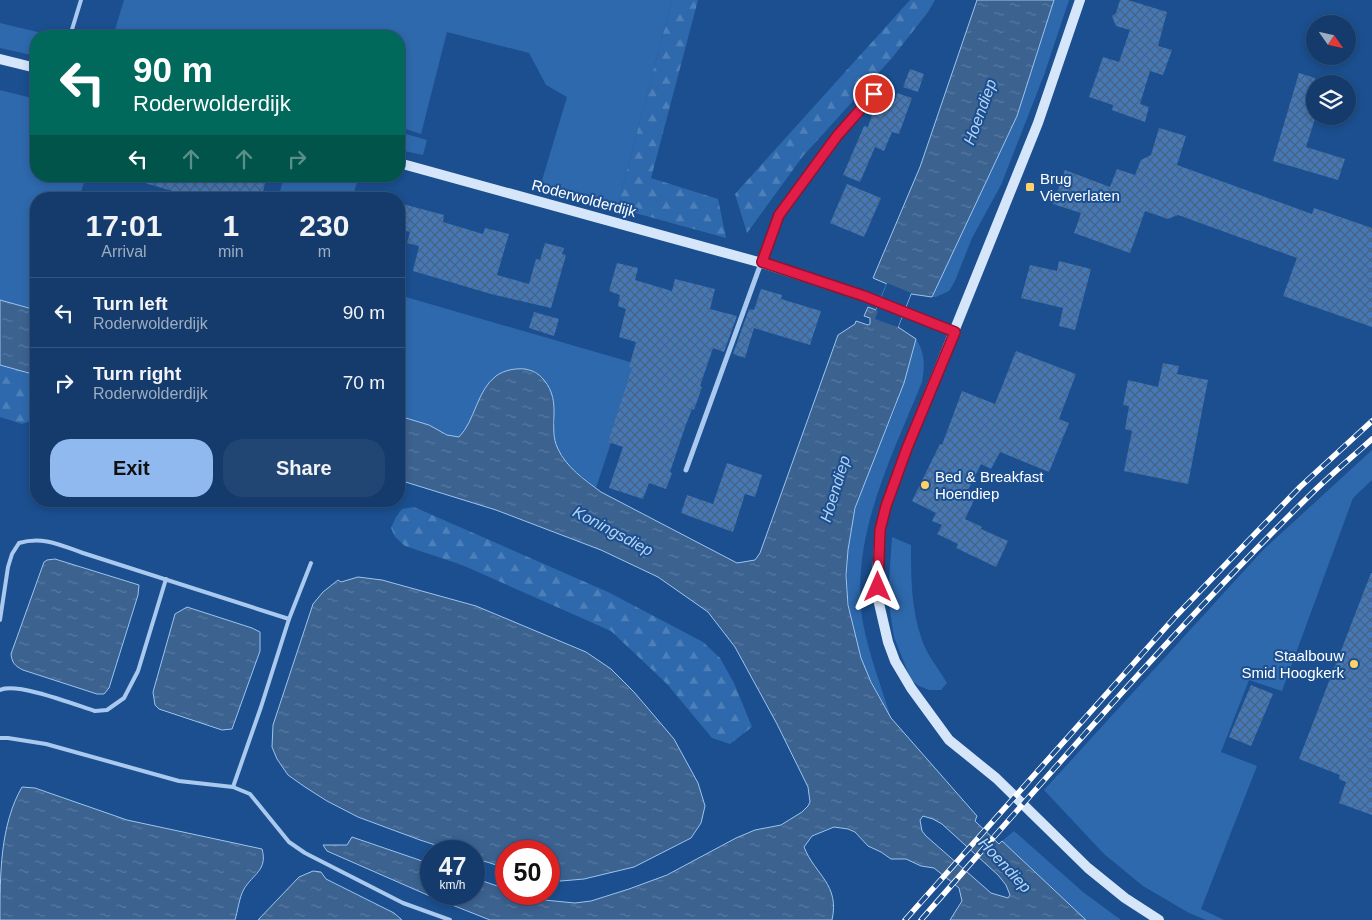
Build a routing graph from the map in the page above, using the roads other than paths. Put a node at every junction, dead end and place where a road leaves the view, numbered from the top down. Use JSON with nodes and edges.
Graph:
{"nodes":[{"id":1,"x":81,"y":0,"type":"edge"},
{"id":2,"x":1080,"y":0,"type":"edge"},
{"id":3,"x":72,"y":30,"type":"edge"},
{"id":4,"x":0,"y":59,"type":"edge"},
{"id":5,"x":30,"y":66,"type":"edge"},
{"id":6,"x":874,"y":94,"type":"dead end"},
{"id":7,"x":405,"y":165,"type":"edge"},
{"id":8,"x":762,"y":262,"type":"junction"},
{"id":9,"x":955,"y":332,"type":"junction"},
{"id":10,"x":686,"y":470,"type":"dead end"},
{"id":11,"x":311,"y":563,"type":"dead end"},
{"id":12,"x":166,"y":579,"type":"junction"},
{"id":13,"x":288,"y":619,"type":"junction"},
{"id":14,"x":0,"y":620,"type":"edge"},
{"id":15,"x":0,"y":690,"type":"edge"},
{"id":16,"x":0,"y":738,"type":"edge"},
{"id":17,"x":232,"y":787,"type":"junction"},
{"id":18,"x":450,"y":920,"type":"edge"},
{"id":19,"x":1159,"y":920,"type":"edge"}],
"edges":[{"from":1,"to":3,"type":"lane"},
{"from":2,"to":9,"type":"main road"},
{"from":4,"to":5,"type":"main road"},
{"from":6,"to":8,"type":"lane"},
{"from":7,"to":8,"type":"main road","name":"Roderwolderdijk"},
{"from":8,"to":9,"type":"main road","name":"Roderwolderdijk"},
{"from":8,"to":10,"type":"street"},
{"from":9,"to":19,"type":"main road"},
{"from":11,"to":13,"type":"lane"},
{"from":12,"to":13,"type":"lane"},
{"from":12,"to":14,"type":"lane"},
{"from":12,"to":15,"type":"lane"},
{"from":13,"to":17,"type":"lane"},
{"from":16,"to":17,"type":"lane"},
{"from":17,"to":18,"type":"lane"}]}
